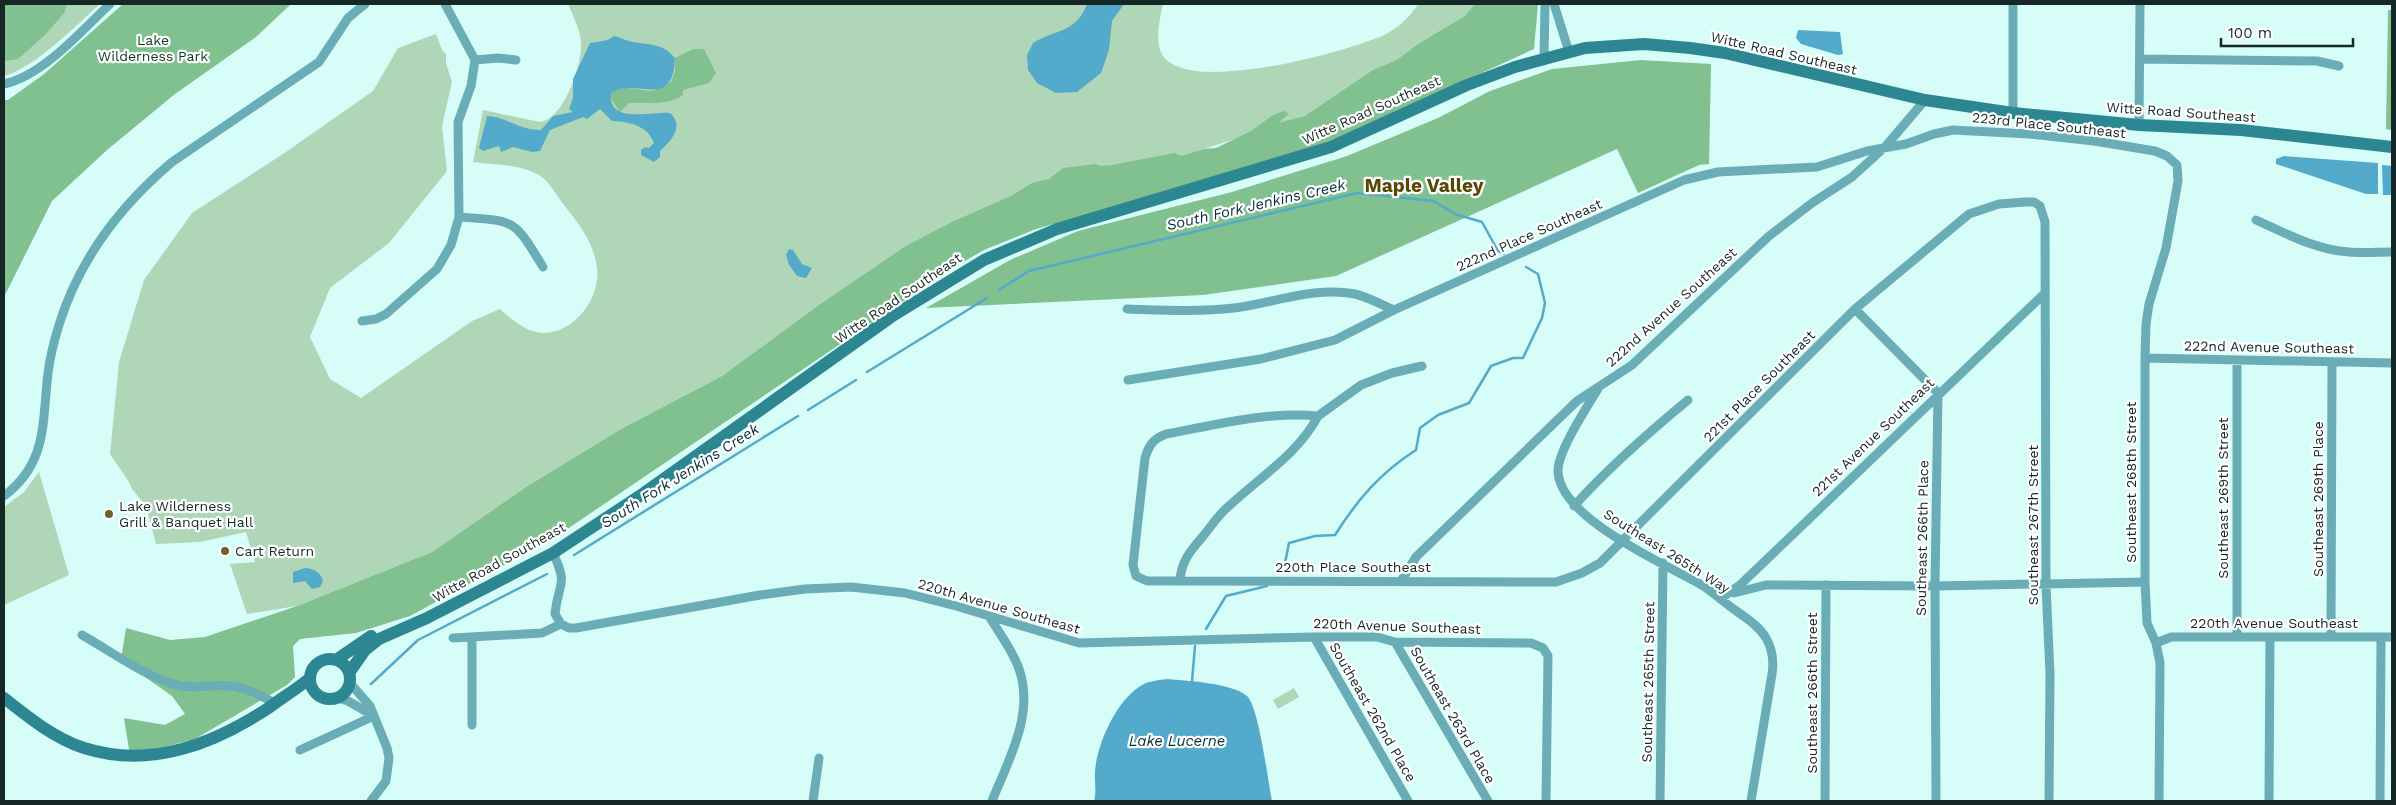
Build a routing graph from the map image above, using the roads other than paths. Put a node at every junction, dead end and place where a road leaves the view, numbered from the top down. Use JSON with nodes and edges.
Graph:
{"nodes":[{"id":1,"x":110,"y":4,"type":"edge"},
{"id":2,"x":365,"y":4,"type":"edge"},
{"id":3,"x":446,"y":4,"type":"edge"},
{"id":4,"x":1545,"y":4,"type":"edge"},
{"id":5,"x":1554,"y":4,"type":"edge"},
{"id":6,"x":2013,"y":4,"type":"edge"},
{"id":7,"x":2140,"y":4,"type":"edge"},
{"id":8,"x":1569,"y":52,"type":"junction"},
{"id":9,"x":1544,"y":59,"type":"junction"},
{"id":10,"x":2140,"y":59,"type":"junction"},
{"id":11,"x":475,"y":60,"type":"junction"},
{"id":12,"x":516,"y":60,"type":"dead end"},
{"id":13,"x":2339,"y":66,"type":"dead end"},
{"id":14,"x":4,"y":84,"type":"edge"},
{"id":15,"x":1925,"y":100,"type":"junction"},
{"id":16,"x":2013,"y":113,"type":"junction"},
{"id":17,"x":2139,"y":125,"type":"junction"},
{"id":18,"x":1885,"y":147,"type":"junction"},
{"id":19,"x":2392,"y":147,"type":"edge"},
{"id":20,"x":2177,"y":166,"type":"joint"},
{"id":21,"x":1969,"y":214,"type":"joint"},
{"id":22,"x":459,"y":217,"type":"junction"},
{"id":23,"x":2256,"y":220,"type":"dead end"},
{"id":24,"x":2392,"y":252,"type":"edge"},
{"id":25,"x":543,"y":267,"type":"dead end"},
{"id":26,"x":2044,"y":294,"type":"junction"},
{"id":27,"x":1127,"y":309,"type":"dead end"},
{"id":28,"x":1855,"y":309,"type":"junction"},
{"id":29,"x":1394,"y":310,"type":"junction"},
{"id":30,"x":362,"y":321,"type":"dead end"},
{"id":31,"x":2145,"y":358,"type":"junction"},
{"id":32,"x":2237,"y":360,"type":"junction"},
{"id":33,"x":2332,"y":362,"type":"junction"},
{"id":34,"x":2392,"y":363,"type":"edge"},
{"id":35,"x":1422,"y":366,"type":"dead end"},
{"id":36,"x":1128,"y":380,"type":"dead end"},
{"id":37,"x":1599,"y":386,"type":"junction"},
{"id":38,"x":1938,"y":393,"type":"junction"},
{"id":39,"x":1688,"y":400,"type":"dead end"},
{"id":40,"x":1318,"y":416,"type":"junction"},
{"id":41,"x":4,"y":496,"type":"edge"},
{"id":42,"x":1574,"y":506,"type":"junction"},
{"id":43,"x":1621,"y":542,"type":"junction"},
{"id":44,"x":553,"y":553,"type":"junction"},
{"id":45,"x":1663,"y":563,"type":"junction"},
{"id":46,"x":1570,"y":578,"type":"joint"},
{"id":47,"x":1180,"y":581,"type":"junction"},
{"id":48,"x":1401,"y":581,"type":"junction"},
{"id":49,"x":2145,"y":582,"type":"junction"},
{"id":50,"x":1826,"y":585,"type":"junction"},
{"id":51,"x":2046,"y":585,"type":"junction"},
{"id":52,"x":1935,"y":586,"type":"junction"},
{"id":53,"x":1720,"y":598,"type":"junction"},
{"id":54,"x":989,"y":616,"type":"junction"},
{"id":55,"x":410,"y":624,"type":"junction"},
{"id":56,"x":561,"y":624,"type":"junction"},
{"id":57,"x":82,"y":635,"type":"dead end"},
{"id":58,"x":1314,"y":637,"type":"junction"},
{"id":59,"x":2237,"y":637,"type":"junction"},
{"id":60,"x":2270,"y":637,"type":"junction"},
{"id":61,"x":2331,"y":637,"type":"junction"},
{"id":62,"x":2381,"y":637,"type":"junction"},
{"id":63,"x":453,"y":638,"type":"dead end"},
{"id":64,"x":472,"y":638,"type":"junction"},
{"id":65,"x":2392,"y":638,"type":"edge"},
{"id":66,"x":1395,"y":642,"type":"junction"},
{"id":67,"x":2156,"y":642,"type":"junction"},
{"id":68,"x":336,"y":660,"type":"junction"},
{"id":69,"x":310,"y":678,"type":"junction"},
{"id":70,"x":349,"y":678,"type":"junction"},
{"id":71,"x":315,"y":693,"type":"junction"},
{"id":72,"x":4,"y":698,"type":"edge"},
{"id":73,"x":337,"y":698,"type":"junction"},
{"id":74,"x":278,"y":701,"type":"junction"},
{"id":75,"x":374,"y":716,"type":"junction"},
{"id":76,"x":472,"y":725,"type":"dead end"},
{"id":77,"x":300,"y":750,"type":"dead end"},
{"id":78,"x":819,"y":758,"type":"dead end"},
{"id":79,"x":371,"y":801,"type":"edge"},
{"id":80,"x":813,"y":801,"type":"edge"},
{"id":81,"x":992,"y":801,"type":"edge"},
{"id":82,"x":1408,"y":801,"type":"edge"},
{"id":83,"x":1488,"y":801,"type":"edge"},
{"id":84,"x":1546,"y":801,"type":"edge"},
{"id":85,"x":1660,"y":801,"type":"edge"},
{"id":86,"x":1751,"y":801,"type":"edge"},
{"id":87,"x":1825,"y":801,"type":"edge"},
{"id":88,"x":1936,"y":801,"type":"edge"},
{"id":89,"x":2049,"y":801,"type":"edge"},
{"id":90,"x":2159,"y":801,"type":"edge"},
{"id":91,"x":2268,"y":801,"type":"edge"},
{"id":92,"x":2380,"y":801,"type":"edge"}],
"edges":[{"from":1,"to":14,"type":"street"},
{"from":2,"to":41,"type":"street"},
{"from":3,"to":11,"type":"street"},
{"from":4,"to":9,"type":"street"},
{"from":5,"to":8,"type":"street"},
{"from":6,"to":16,"type":"street"},
{"from":7,"to":10,"type":"street"},
{"from":8,"to":9,"type":"street","name":"Witte Road Southeast"},
{"from":8,"to":15,"type":"street","name":"Witte Road Southeast"},
{"from":9,"to":44,"type":"street","name":"Witte Road Southeast"},
{"from":10,"to":13,"type":"street"},
{"from":10,"to":17,"type":"street"},
{"from":11,"to":12,"type":"street"},
{"from":11,"to":22,"type":"street"},
{"from":15,"to":16,"type":"street","name":"Witte Road Southeast"},
{"from":15,"to":18,"type":"street"},
{"from":16,"to":17,"type":"street","name":"Witte Road Southeast"},
{"from":17,"to":19,"type":"street","name":"Witte Road Southeast"},
{"from":18,"to":20,"type":"street","name":"223rd Place Southeast"},
{"from":18,"to":29,"type":"street","name":"222nd Place Southeast"},
{"from":18,"to":37,"type":"street","name":"222nd Avenue Southeast"},
{"from":20,"to":31,"type":"street","name":"Southeast 268th Street"},
{"from":21,"to":26,"type":"street","name":"Southeast 267th Street"},
{"from":21,"to":28,"type":"street","name":"221st Place Southeast"},
{"from":22,"to":25,"type":"street"},
{"from":22,"to":30,"type":"street"},
{"from":23,"to":24,"type":"street"},
{"from":26,"to":38,"type":"street","name":"221st Avenue Southeast"},
{"from":26,"to":51,"type":"street","name":"Southeast 267th Street"},
{"from":27,"to":29,"type":"street"},
{"from":28,"to":38,"type":"street"},
{"from":28,"to":43,"type":"street","name":"221st Place Southeast"},
{"from":29,"to":36,"type":"street","name":"222nd Place Southeast"},
{"from":31,"to":32,"type":"street","name":"222nd Avenue Southeast"},
{"from":31,"to":49,"type":"street","name":"Southeast 268th Street"},
{"from":32,"to":33,"type":"street","name":"222nd Avenue Southeast"},
{"from":32,"to":59,"type":"street","name":"Southeast 269th Street"},
{"from":33,"to":34,"type":"street","name":"222nd Avenue Southeast"},
{"from":33,"to":61,"type":"street","name":"Southeast 269th Place"},
{"from":35,"to":40,"type":"street"},
{"from":37,"to":42,"type":"street","name":"Southeast 265th Way"},
{"from":37,"to":48,"type":"street","name":"222nd Avenue Southeast"},
{"from":38,"to":52,"type":"street","name":"Southeast 266th Place"},
{"from":38,"to":53,"type":"street","name":"221st Avenue Southeast"},
{"from":39,"to":42,"type":"street"},
{"from":40,"to":47,"type":"street"},
{"from":40,"to":47,"type":"street","name":"220th Place Southeast"},
{"from":42,"to":43,"type":"street","name":"Southeast 265th Way"},
{"from":43,"to":45,"type":"street","name":"Southeast 265th Way"},
{"from":43,"to":46,"type":"street","name":"221st Place Southeast"},
{"from":44,"to":55,"type":"street","name":"Witte Road Southeast"},
{"from":44,"to":56,"type":"street"},
{"from":45,"to":53,"type":"street","name":"Southeast 265th Way"},
{"from":45,"to":85,"type":"street","name":"Southeast 265th Street"},
{"from":46,"to":48,"type":"street","name":"220th Place Southeast"},
{"from":47,"to":48,"type":"street","name":"220th Place Southeast"},
{"from":49,"to":51,"type":"street"},
{"from":49,"to":67,"type":"street","name":"Southeast 268th Street"},
{"from":50,"to":52,"type":"street"},
{"from":50,"to":53,"type":"street"},
{"from":50,"to":87,"type":"street","name":"Southeast 266th Street"},
{"from":51,"to":52,"type":"street"},
{"from":51,"to":89,"type":"street","name":"Southeast 267th Street"},
{"from":52,"to":88,"type":"street","name":"Southeast 266th Place"},
{"from":53,"to":86,"type":"street","name":"Southeast 265th Way"},
{"from":54,"to":56,"type":"street","name":"220th Avenue Southeast"},
{"from":54,"to":58,"type":"street","name":"220th Avenue Southeast"},
{"from":54,"to":81,"type":"street"},
{"from":55,"to":68,"type":"street","name":"Witte Road Southeast"},
{"from":55,"to":70,"type":"street","name":"Witte Road Southeast"},
{"from":56,"to":64,"type":"street","name":"220th Avenue Southeast"},
{"from":57,"to":74,"type":"street"},
{"from":58,"to":66,"type":"street","name":"220th Avenue Southeast"},
{"from":58,"to":82,"type":"street","name":"Southeast 262nd Place"},
{"from":59,"to":60,"type":"street","name":"220th Avenue Southeast"},
{"from":59,"to":67,"type":"street","name":"220th Avenue Southeast"},
{"from":60,"to":61,"type":"street","name":"220th Avenue Southeast"},
{"from":60,"to":91,"type":"street"},
{"from":61,"to":62,"type":"street","name":"220th Avenue Southeast"},
{"from":62,"to":65,"type":"street","name":"220th Avenue Southeast"},
{"from":62,"to":92,"type":"street"},
{"from":63,"to":64,"type":"street","name":"220th Avenue Southeast"},
{"from":64,"to":76,"type":"street"},
{"from":66,"to":83,"type":"street","name":"Southeast 263rd Place"},
{"from":66,"to":84,"type":"street","name":"220th Avenue Southeast"},
{"from":67,"to":90,"type":"street","name":"Southeast 268th Street"},
{"from":68,"to":69,"type":"street","name":"Witte Road Southeast"},
{"from":68,"to":70,"type":"street"},
{"from":69,"to":71,"type":"street"},
{"from":69,"to":74,"type":"street","name":"Witte Road Southeast"},
{"from":70,"to":73,"type":"street","name":"Witte Road Southeast"},
{"from":70,"to":75,"type":"street"},
{"from":71,"to":73,"type":"street","name":"Witte Road Southeast"},
{"from":71,"to":74,"type":"street","name":"Witte Road Southeast"},
{"from":72,"to":74,"type":"street","name":"Witte Road Southeast"},
{"from":73,"to":75,"type":"street"},
{"from":75,"to":77,"type":"street"},
{"from":75,"to":79,"type":"street"},
{"from":78,"to":80,"type":"street"}]}
